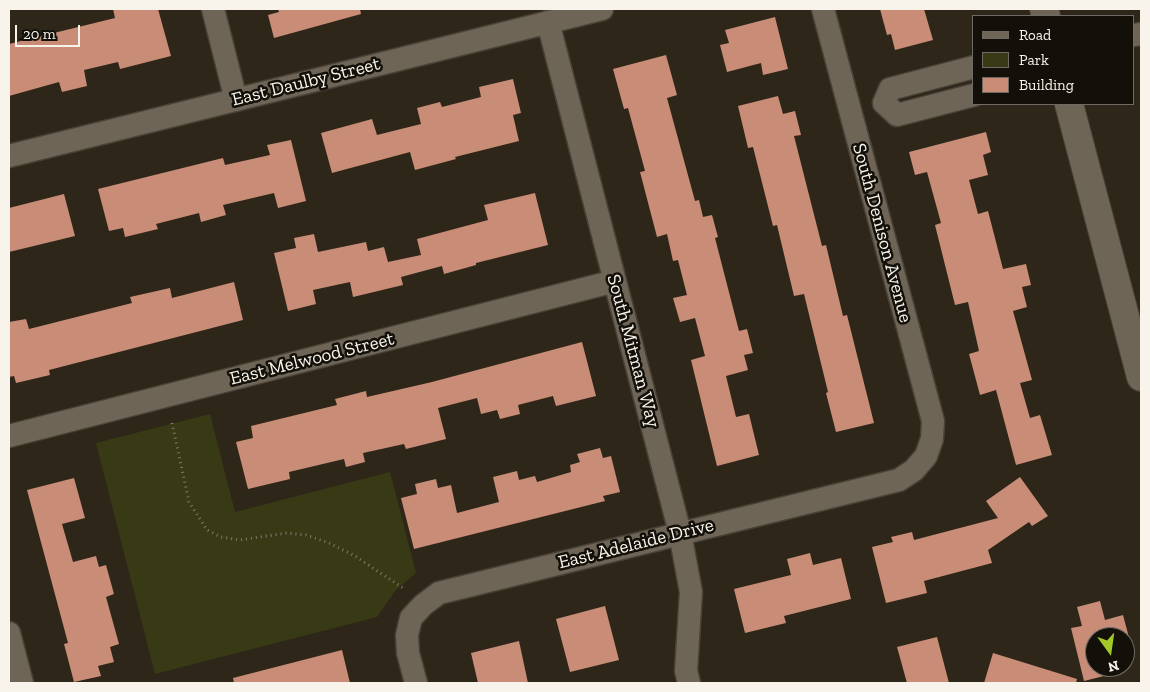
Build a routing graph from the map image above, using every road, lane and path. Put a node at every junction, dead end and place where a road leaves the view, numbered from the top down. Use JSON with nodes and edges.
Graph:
{"nodes":[{"id":1,"x":213,"y":9,"type":"edge"},
{"id":2,"x":602,"y":9,"type":"edge"},
{"id":3,"x":824,"y":9,"type":"edge"},
{"id":4,"x":548,"y":22,"type":"junction"},
{"id":5,"x":972,"y":68,"type":"edge"},
{"id":6,"x":972,"y":96,"type":"edge"},
{"id":7,"x":236,"y":100,"type":"junction"},
{"id":8,"x":884,"y":103,"type":"junction"},
{"id":9,"x":1069,"y":105,"type":"edge"},
{"id":10,"x":849,"y":111,"type":"junction"},
{"id":11,"x":9,"y":156,"type":"edge"},
{"id":12,"x":615,"y":281,"type":"junction"},
{"id":13,"x":1141,"y":377,"type":"edge"},
{"id":14,"x":172,"y":423,"type":"dead end"},
{"id":15,"x":9,"y":436,"type":"edge"},
{"id":16,"x":926,"y":456,"type":"joint"},
{"id":17,"x":680,"y":533,"type":"junction"},
{"id":18,"x":403,"y":588,"type":"dead end"},
{"id":19,"x":9,"y":633,"type":"edge"},
{"id":20,"x":22,"y":683,"type":"edge"},
{"id":21,"x":416,"y":683,"type":"edge"},
{"id":22,"x":689,"y":683,"type":"edge"}],
"edges":[{"from":1,"to":7,"type":"street"},
{"from":2,"to":4,"type":"street","name":"East Daulby Street"},
{"from":3,"to":10,"type":"street","name":"South Denison Avenue"},
{"from":4,"to":7,"type":"street","name":"East Daulby Street"},
{"from":4,"to":12,"type":"street","name":"South Mitman Way"},
{"from":5,"to":8,"type":"street"},
{"from":6,"to":8,"type":"street"},
{"from":7,"to":11,"type":"street","name":"East Daulby Street"},
{"from":8,"to":10,"type":"street"},
{"from":9,"to":13,"type":"main road"},
{"from":10,"to":16,"type":"street","name":"South Denison Avenue"},
{"from":12,"to":15,"type":"street","name":"East Melwood Street"},
{"from":12,"to":17,"type":"street","name":"South Mitman Way"},
{"from":14,"to":18,"type":"path"},
{"from":16,"to":17,"type":"street","name":"East Adelaide Drive"},
{"from":17,"to":21,"type":"street","name":"East Adelaide Drive"},
{"from":17,"to":22,"type":"street","name":"South Mitman Way"},
{"from":19,"to":20,"type":"street"}]}
